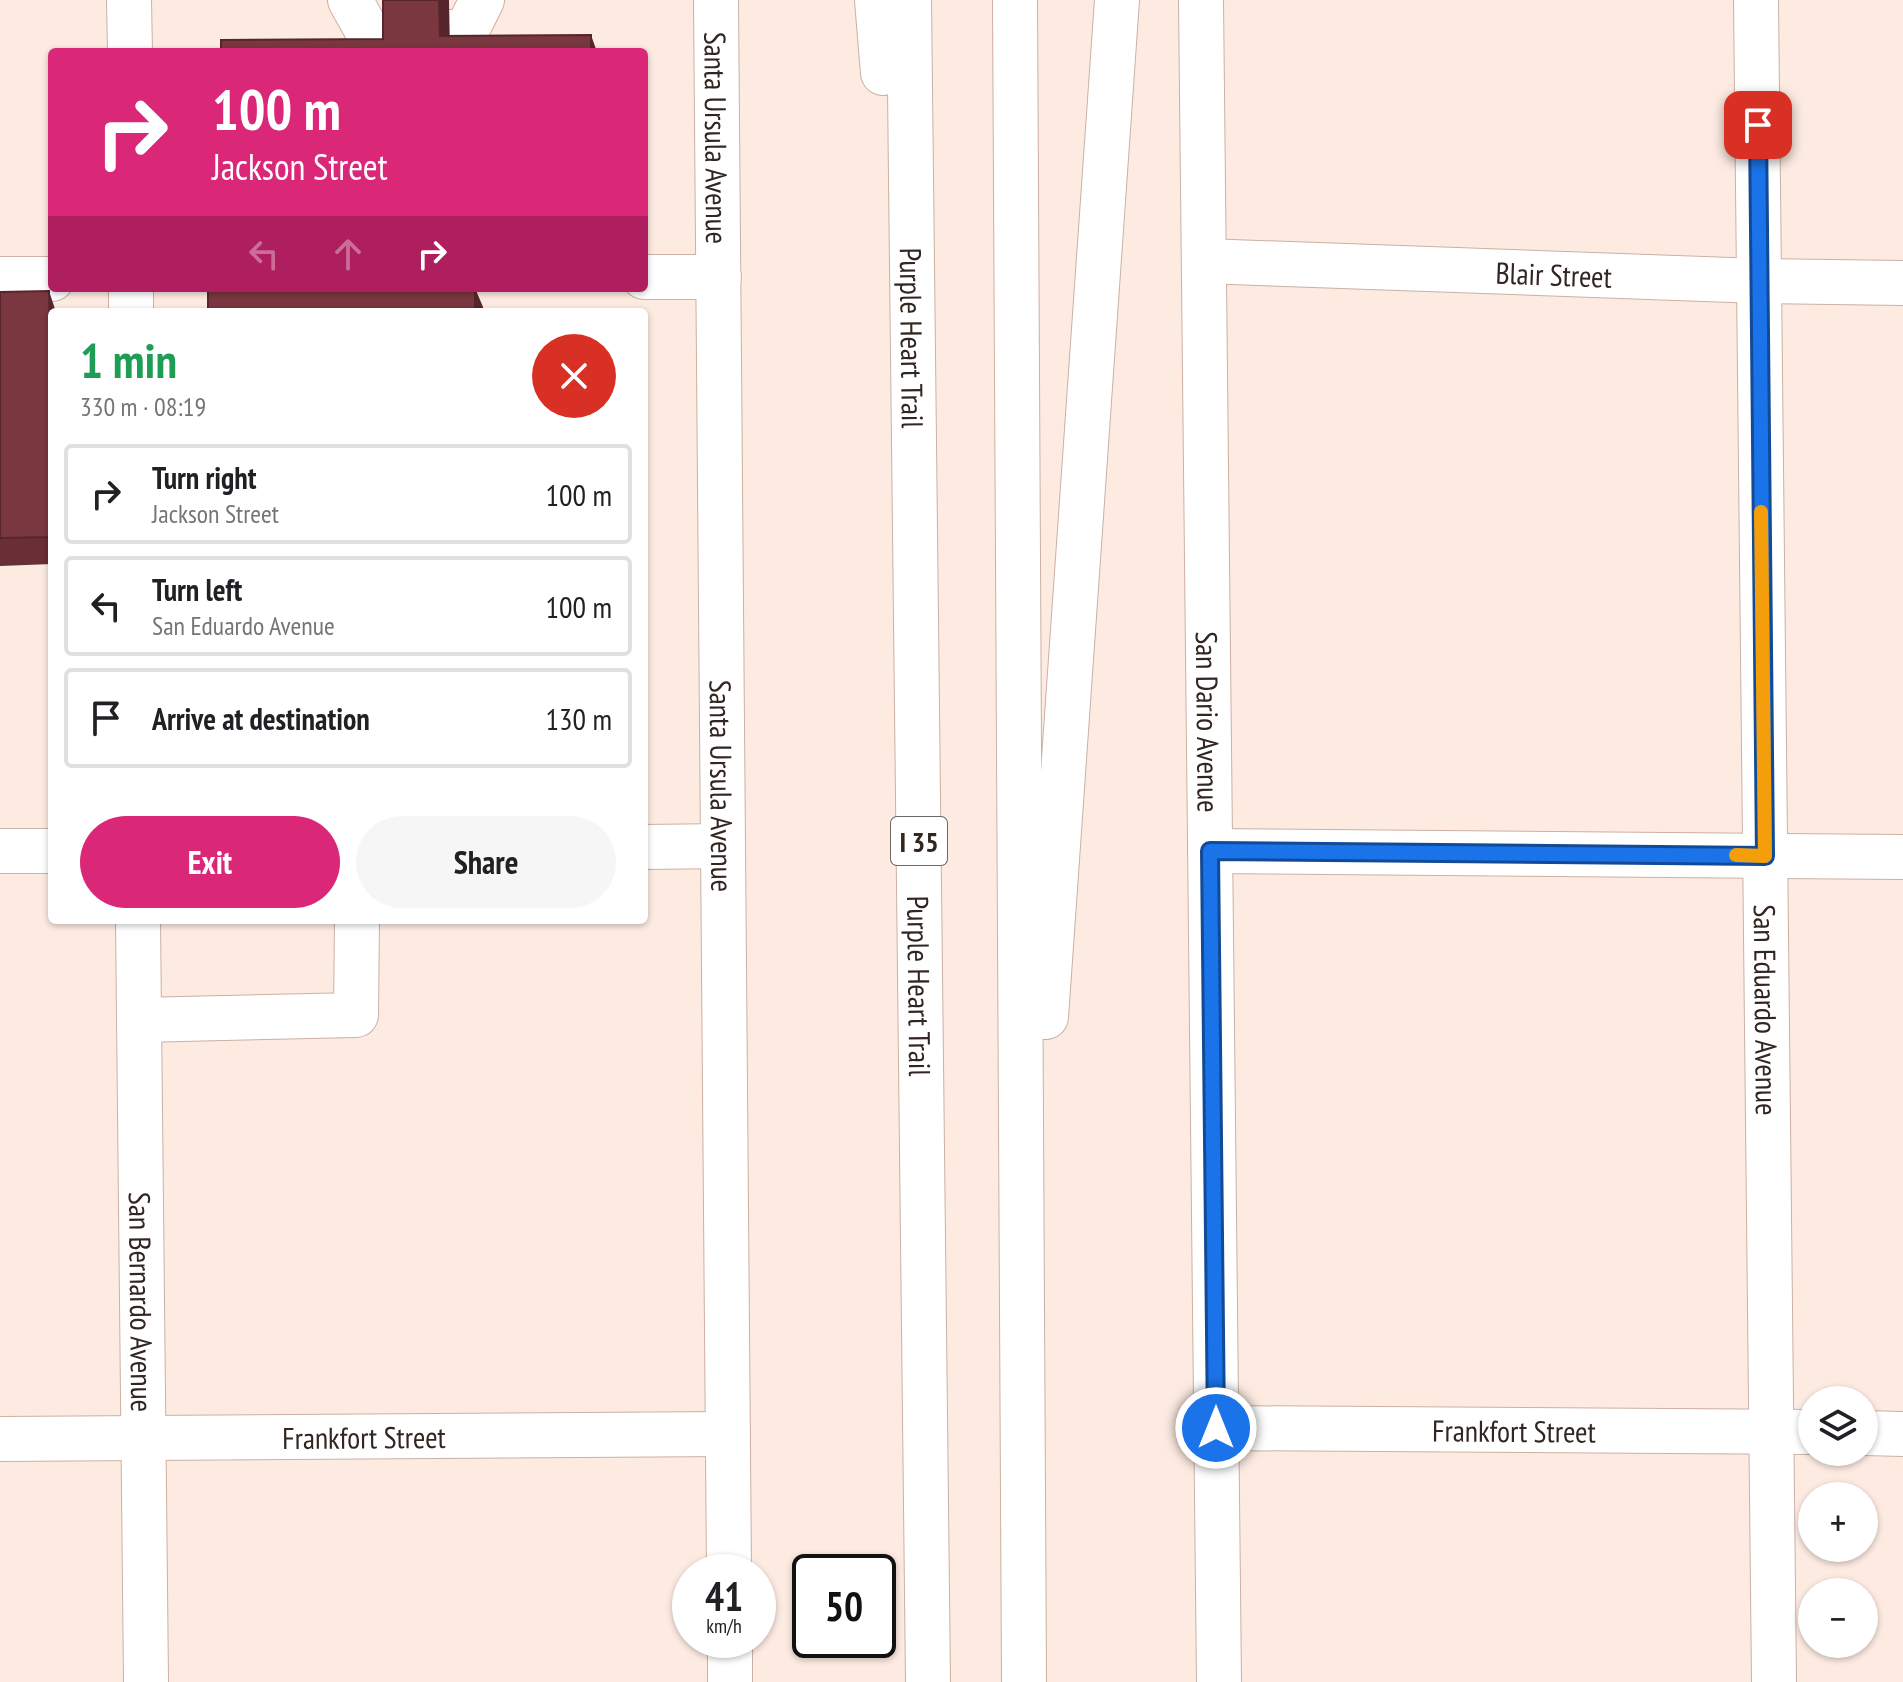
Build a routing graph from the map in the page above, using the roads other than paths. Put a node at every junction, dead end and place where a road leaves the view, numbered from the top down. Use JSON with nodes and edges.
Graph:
{"nodes":[{"id":1,"x":129,"y":0,"type":"edge"},
{"id":2,"x":350,"y":0,"type":"edge"},
{"id":3,"x":482,"y":0,"type":"edge"},
{"id":4,"x":716,"y":0,"type":"edge"},
{"id":5,"x":877,"y":0,"type":"edge"},
{"id":6,"x":909,"y":0,"type":"edge"},
{"id":7,"x":1015,"y":0,"type":"edge"},
{"id":8,"x":1117,"y":0,"type":"edge"},
{"id":9,"x":1201,"y":0,"type":"edge"},
{"id":10,"x":1756,"y":0,"type":"edge"},
{"id":11,"x":449,"y":32,"type":"edge"},
{"id":12,"x":393,"y":34,"type":"edge"},
{"id":13,"x":130,"y":48,"type":"edge"},
{"id":14,"x":1204,"y":261,"type":"junction"},
{"id":15,"x":648,"y":277,"type":"edge"},
{"id":16,"x":719,"y":277,"type":"junction"},
{"id":17,"x":0,"y":279,"type":"edge"},
{"id":18,"x":48,"y":279,"type":"edge"},
{"id":19,"x":1759,"y":281,"type":"junction"},
{"id":20,"x":1903,"y":283,"type":"edge"},
{"id":21,"x":914,"y":415,"type":"junction"},
{"id":22,"x":723,"y":846,"type":"junction"},
{"id":23,"x":648,"y":847,"type":"edge"},
{"id":24,"x":0,"y":851,"type":"edge"},
{"id":25,"x":48,"y":851,"type":"edge"},
{"id":26,"x":1210,"y":851,"type":"junction"},
{"id":27,"x":1765,"y":856,"type":"junction"},
{"id":28,"x":1903,"y":857,"type":"edge"},
{"id":29,"x":138,"y":924,"type":"edge"},
{"id":30,"x":357,"y":924,"type":"edge"},
{"id":31,"x":139,"y":1020,"type":"junction"},
{"id":32,"x":1021,"y":1387,"type":"junction"},
{"id":33,"x":1216,"y":1428,"type":"junction"},
{"id":34,"x":1792,"y":1432,"type":"edge"},
{"id":35,"x":1878,"y":1433,"type":"edge"},
{"id":36,"x":728,"y":1434,"type":"junction"},
{"id":37,"x":1903,"y":1434,"type":"edge"},
{"id":38,"x":144,"y":1438,"type":"junction"},
{"id":39,"x":0,"y":1439,"type":"edge"},
{"id":40,"x":729,"y":1554,"type":"edge"},
{"id":41,"x":730,"y":1658,"type":"edge"},
{"id":42,"x":146,"y":1682,"type":"edge"},
{"id":43,"x":730,"y":1682,"type":"edge"},
{"id":44,"x":928,"y":1682,"type":"edge"},
{"id":45,"x":1024,"y":1682,"type":"edge"},
{"id":46,"x":1219,"y":1682,"type":"edge"},
{"id":47,"x":1774,"y":1682,"type":"edge"}],
"edges":[{"from":1,"to":13,"type":"main road"},
{"from":2,"to":12,"type":"main road"},
{"from":3,"to":11,"type":"main road"},
{"from":4,"to":16,"type":"main road","name":"Santa Ursula Avenue"},
{"from":5,"to":21,"type":"main road"},
{"from":6,"to":21,"type":"main road","name":"Purple Heart Trail","number":"I 35"},
{"from":7,"to":32,"type":"main road"},
{"from":8,"to":32,"type":"main road"},
{"from":9,"to":14,"type":"main road","name":"San Dario Avenue"},
{"from":10,"to":19,"type":"main road","name":"San Eduardo Avenue"},
{"from":14,"to":19,"type":"main road","name":"Blair Street"},
{"from":14,"to":26,"type":"main road","name":"San Dario Avenue"},
{"from":15,"to":16,"type":"main road"},
{"from":16,"to":22,"type":"main road","name":"Santa Ursula Avenue"},
{"from":17,"to":18,"type":"main road"},
{"from":19,"to":20,"type":"main road","name":"Blair Street"},
{"from":19,"to":27,"type":"main road","name":"San Eduardo Avenue"},
{"from":21,"to":44,"type":"main road","name":"Purple Heart Trail","number":"I 35"},
{"from":22,"to":23,"type":"main road"},
{"from":22,"to":36,"type":"main road","name":"Santa Ursula Avenue"},
{"from":24,"to":25,"type":"main road"},
{"from":26,"to":27,"type":"main road"},
{"from":26,"to":33,"type":"main road","name":"San Dario Avenue"},
{"from":27,"to":28,"type":"main road"},
{"from":27,"to":34,"type":"main road","name":"San Eduardo Avenue"},
{"from":29,"to":31,"type":"main road","name":"San Bernardo Avenue"},
{"from":30,"to":31,"type":"main road"},
{"from":31,"to":38,"type":"main road","name":"San Bernardo Avenue"},
{"from":32,"to":45,"type":"main road"},
{"from":33,"to":34,"type":"main road","name":"Frankfort Street"},
{"from":33,"to":46,"type":"main road","name":"San Dario Avenue"},
{"from":34,"to":47,"type":"main road","name":"San Eduardo Avenue"},
{"from":35,"to":37,"type":"main road"},
{"from":36,"to":38,"type":"main road","name":"Frankfort Street"},
{"from":36,"to":40,"type":"main road","name":"Santa Ursula Avenue"},
{"from":38,"to":39,"type":"main road","name":"Frankfort Street"},
{"from":38,"to":42,"type":"main road","name":"San Bernardo Avenue"},
{"from":41,"to":43,"type":"main road"}]}
